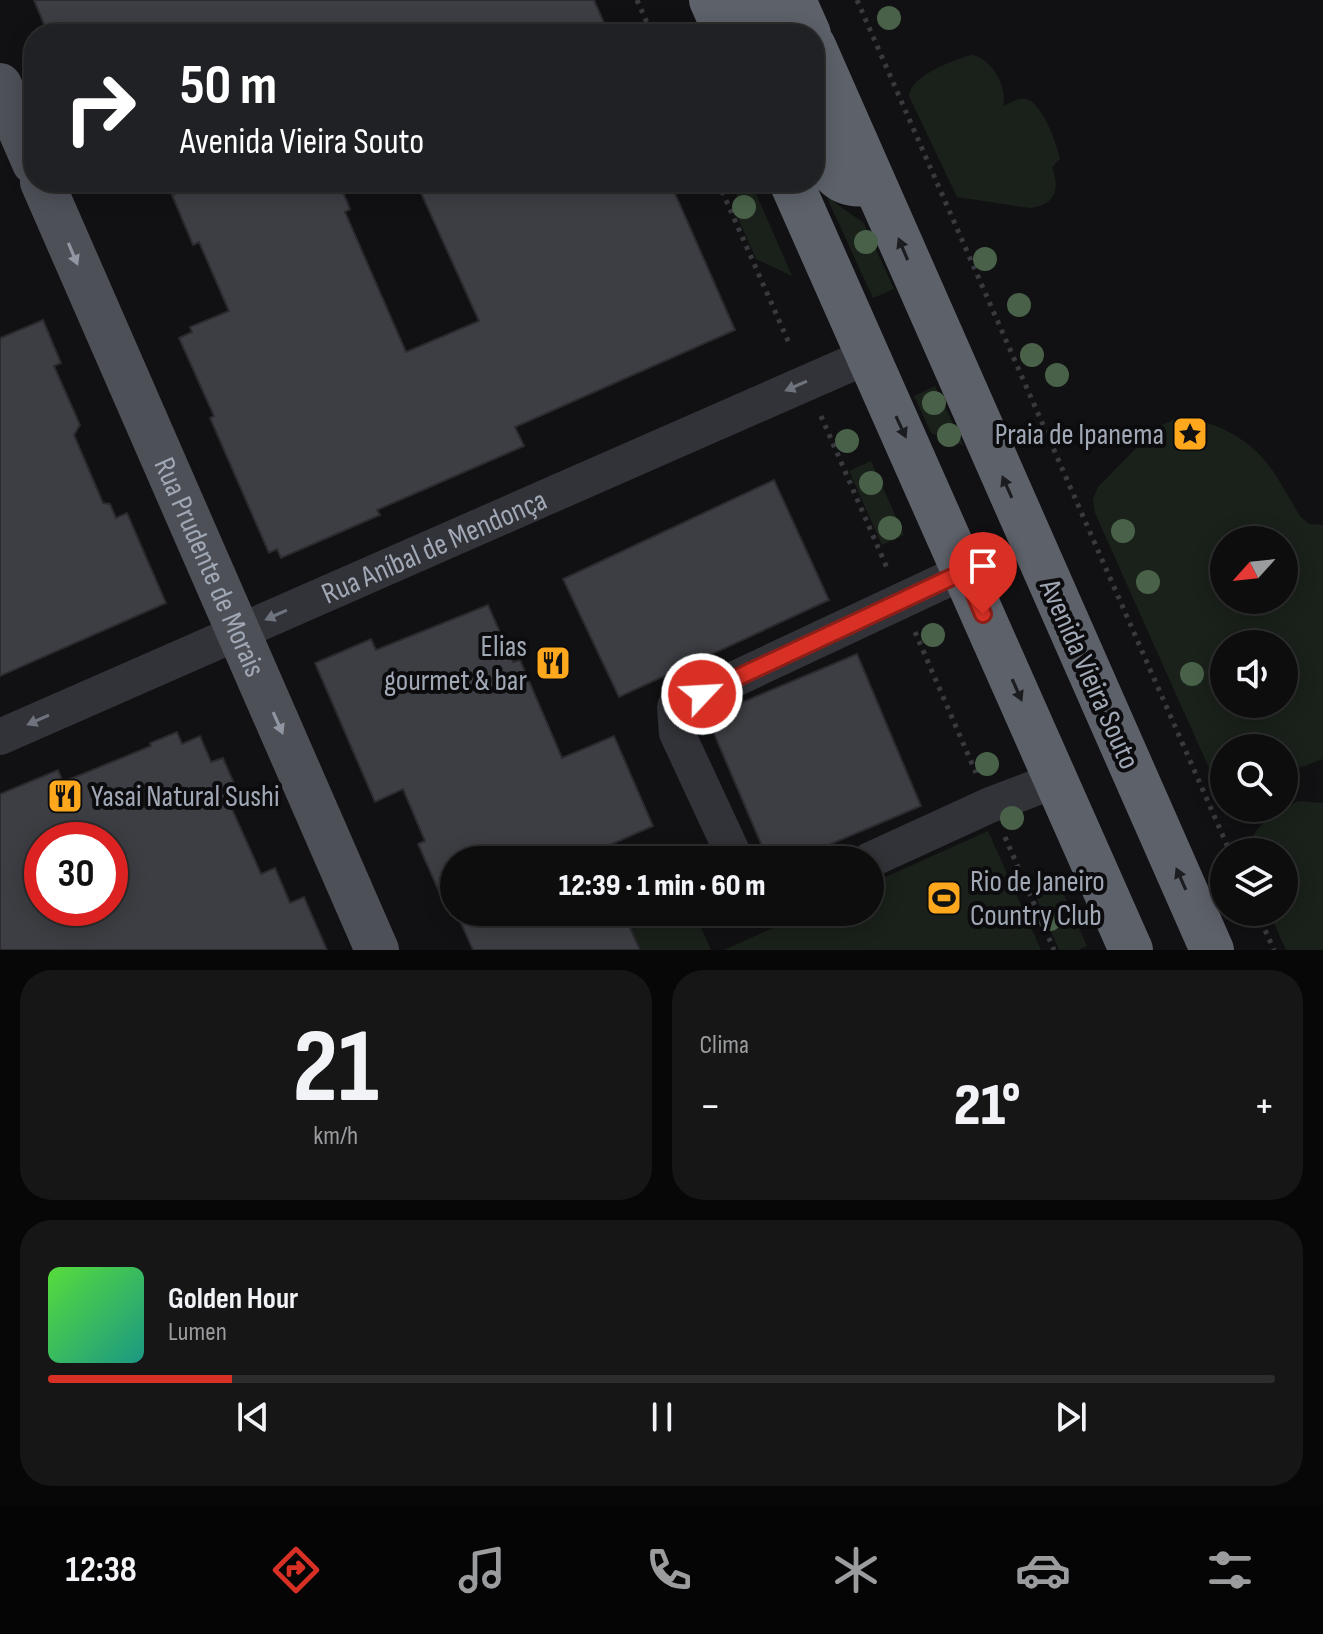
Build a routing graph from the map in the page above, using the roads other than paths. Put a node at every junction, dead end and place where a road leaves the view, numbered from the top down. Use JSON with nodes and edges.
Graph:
{"nodes":[{"id":1,"x":711,"y":0,"type":"edge"},
{"id":2,"x":749,"y":0,"type":"edge"},
{"id":3,"x":794,"y":0,"type":"edge"},
{"id":4,"x":722,"y":24,"type":"edge"},
{"id":5,"x":760,"y":24,"type":"edge"},
{"id":6,"x":805,"y":24,"type":"edge"},
{"id":7,"x":824,"y":69,"type":"edge"},
{"id":8,"x":0,"y":85,"type":"edge"},
{"id":9,"x":24,"y":140,"type":"edge"},
{"id":10,"x":824,"y":162,"type":"edge"},
{"id":11,"x":874,"y":182,"type":"junction"},
{"id":12,"x":46,"y":192,"type":"edge"},
{"id":13,"x":795,"y":192,"type":"edge"},
{"id":14,"x":868,"y":356,"type":"junction"},
{"id":15,"x":968,"y":579,"type":"junction"},
{"id":16,"x":905,"y":608,"type":"junction"},
{"id":17,"x":238,"y":632,"type":"junction"},
{"id":18,"x":841,"y":646,"type":"dead end"},
{"id":19,"x":0,"y":737,"type":"edge"},
{"id":20,"x":1056,"y":780,"type":"junction"},
{"id":21,"x":729,"y":846,"type":"edge"},
{"id":22,"x":884,"y":854,"type":"edge"},
{"id":23,"x":377,"y":950,"type":"edge"},
{"id":24,"x":1131,"y":950,"type":"edge"},
{"id":25,"x":1212,"y":950,"type":"edge"}],
"edges":[{"from":1,"to":4,"type":"highway"},
{"from":2,"to":5,"type":"highway"},
{"from":3,"to":6,"type":"highway"},
{"from":7,"to":11,"type":"highway","name":"Avenida Vieira Souto"},
{"from":8,"to":9,"type":"main road"},
{"from":10,"to":11,"type":"highway"},
{"from":25,"to":11,"type":"highway","name":"Avenida Vieira Souto","one_way":true},
{"from":12,"to":17,"type":"main road","name":"Rua Prudente de Morais","one_way":true},
{"from":13,"to":14,"type":"highway"},
{"from":14,"to":15,"type":"highway","one_way":true},
{"from":14,"to":17,"type":"street","name":"Rua Aníbal de Mendonça","one_way":true},
{"from":15,"to":16,"type":"street"},
{"from":15,"to":20,"type":"highway","one_way":true},
{"from":16,"to":18,"type":"street"},
{"from":16,"to":21,"type":"street"},
{"from":17,"to":19,"type":"street","name":"Rua Aníbal de Mendonça","one_way":true},
{"from":17,"to":23,"type":"main road","name":"Rua Prudente de Morais","one_way":true},
{"from":20,"to":22,"type":"street"},
{"from":20,"to":24,"type":"highway"}]}
